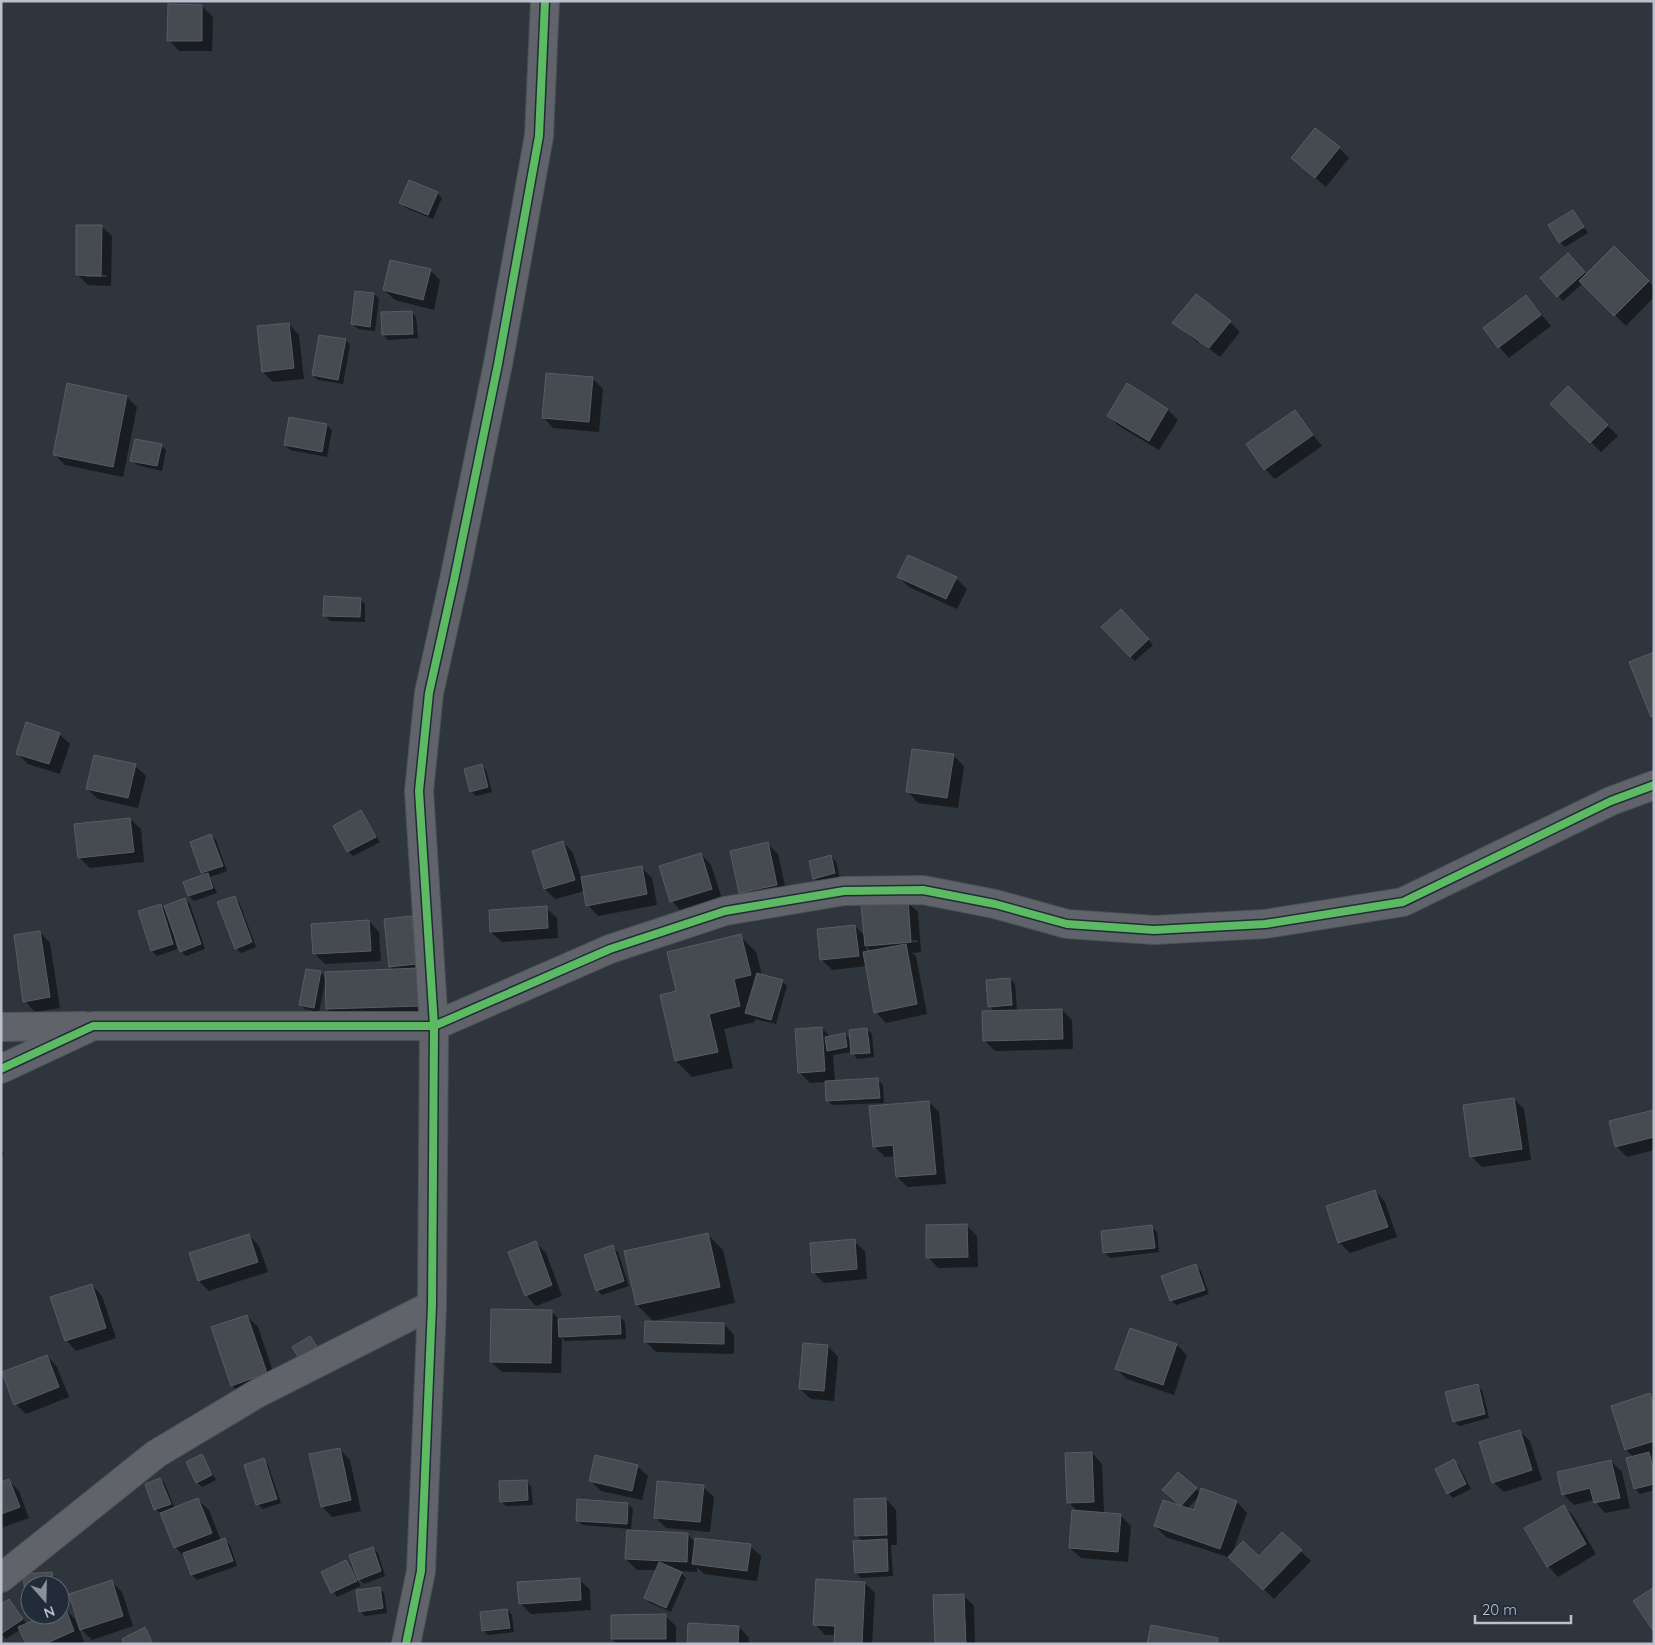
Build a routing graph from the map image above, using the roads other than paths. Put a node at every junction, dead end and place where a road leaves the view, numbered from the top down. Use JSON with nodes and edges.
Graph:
{"nodes":[{"id":1,"x":544,"y":1,"type":"edge"},
{"id":2,"x":1654,"y":785,"type":"edge"},
{"id":3,"x":93,"y":1026,"type":"junction"},
{"id":4,"x":434,"y":1026,"type":"junction"},
{"id":5,"x":1,"y":1027,"type":"edge"},
{"id":6,"x":1,"y":1069,"type":"edge"},
{"id":7,"x":432,"y":1305,"type":"junction"},
{"id":8,"x":1,"y":1578,"type":"edge"},
{"id":9,"x":406,"y":1644,"type":"edge"}],
"edges":[{"from":1,"to":4,"type":"street"},
{"from":2,"to":4,"type":"street"},
{"from":3,"to":4,"type":"street"},
{"from":3,"to":5,"type":"street"},
{"from":3,"to":6,"type":"street"},
{"from":4,"to":7,"type":"street"},
{"from":7,"to":8,"type":"street"},
{"from":7,"to":9,"type":"street"}]}
